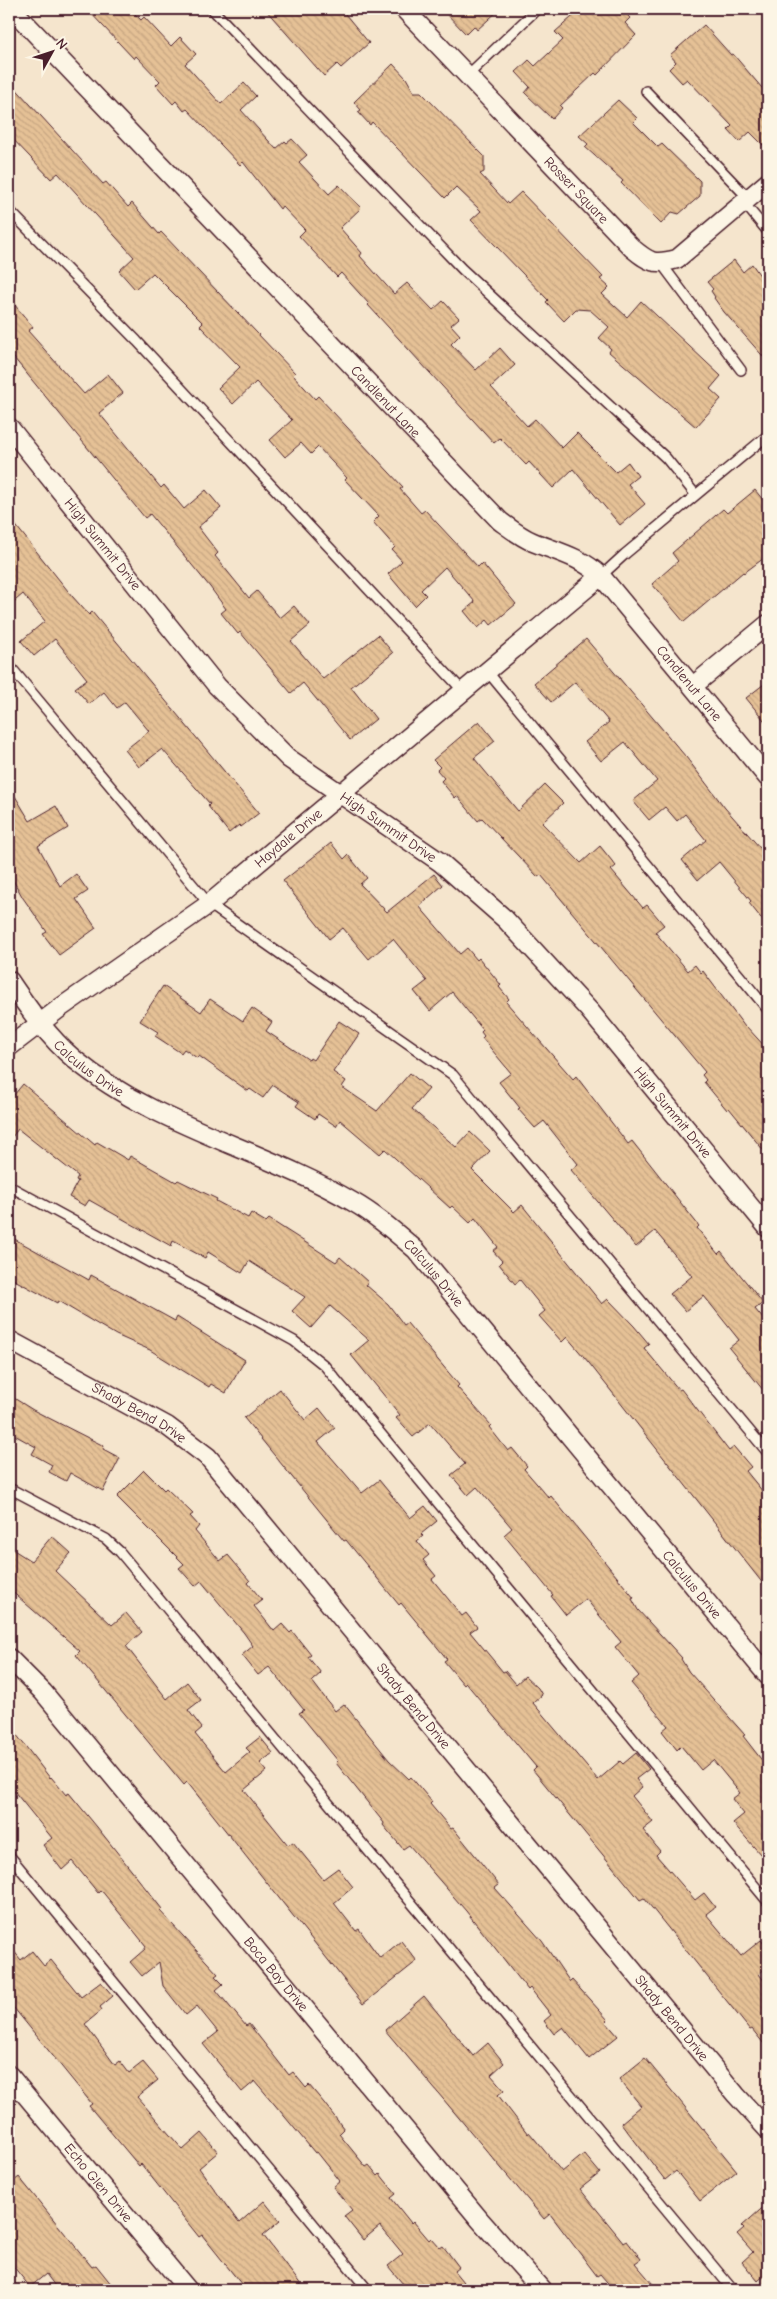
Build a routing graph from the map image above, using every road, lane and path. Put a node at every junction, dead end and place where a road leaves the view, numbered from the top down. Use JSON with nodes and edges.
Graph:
{"nodes":[{"id":1,"x":12,"y":9,"type":"edge"},
{"id":2,"x":212,"y":9,"type":"edge"},
{"id":3,"x":404,"y":9,"type":"edge"},
{"id":4,"x":537,"y":9,"type":"edge"},
{"id":5,"x":468,"y":75,"type":"junction"},
{"id":6,"x":646,"y":91,"type":"dead end"},
{"id":7,"x":768,"y":182,"type":"edge"},
{"id":8,"x":746,"y":201,"type":"junction"},
{"id":9,"x":9,"y":210,"type":"edge"},
{"id":10,"x":768,"y":232,"type":"edge"},
{"id":11,"x":661,"y":263,"type":"junction"},
{"id":12,"x":742,"y":370,"type":"dead end"},
{"id":13,"x":9,"y":426,"type":"edge"},
{"id":14,"x":768,"y":435,"type":"edge"},
{"id":15,"x":695,"y":494,"type":"junction"},
{"id":16,"x":601,"y":576,"type":"junction"},
{"id":17,"x":768,"y":624,"type":"edge"},
{"id":18,"x":9,"y":666,"type":"edge"},
{"id":19,"x":487,"y":671,"type":"junction"},
{"id":20,"x":693,"y":686,"type":"junction"},
{"id":21,"x":463,"y":691,"type":"junction"},
{"id":22,"x":768,"y":778,"type":"edge"},
{"id":23,"x":340,"y":793,"type":"junction"},
{"id":24,"x":209,"y":904,"type":"junction"},
{"id":25,"x":9,"y":980,"type":"edge"},
{"id":26,"x":768,"y":1010,"type":"edge"},
{"id":27,"x":40,"y":1023,"type":"junction"},
{"id":28,"x":9,"y":1047,"type":"edge"},
{"id":29,"x":9,"y":1186,"type":"edge"},
{"id":30,"x":768,"y":1228,"type":"edge"},
{"id":31,"x":9,"y":1340,"type":"edge"},
{"id":32,"x":768,"y":1453,"type":"edge"},
{"id":33,"x":9,"y":1488,"type":"edge"},
{"id":34,"x":9,"y":1658,"type":"edge"},
{"id":35,"x":768,"y":1676,"type":"edge"},
{"id":36,"x":9,"y":1855,"type":"edge"},
{"id":37,"x":768,"y":1902,"type":"edge"},
{"id":38,"x":9,"y":2074,"type":"edge"},
{"id":39,"x":768,"y":2130,"type":"edge"},
{"id":40,"x":188,"y":2290,"type":"edge"},
{"id":41,"x":368,"y":2290,"type":"edge"},
{"id":42,"x":542,"y":2290,"type":"edge"},
{"id":43,"x":733,"y":2290,"type":"edge"}],
"edges":[{"from":1,"to":16,"type":"street","name":"Candlenut Lane"},
{"from":2,"to":15,"type":"lane"},
{"from":3,"to":5,"type":"street","name":"Rosser Square"},
{"from":4,"to":5,"type":"lane"},
{"from":5,"to":11,"type":"street","name":"Rosser Square"},
{"from":6,"to":8,"type":"lane"},
{"from":7,"to":8,"type":"street"},
{"from":8,"to":10,"type":"lane"},
{"from":8,"to":11,"type":"street"},
{"from":9,"to":21,"type":"lane"},
{"from":11,"to":12,"type":"lane"},
{"from":13,"to":23,"type":"street","name":"High Summit Drive"},
{"from":14,"to":15,"type":"lane"},
{"from":15,"to":16,"type":"lane"},
{"from":16,"to":19,"type":"street","name":"Haydale Drive"},
{"from":16,"to":20,"type":"street","name":"Candlenut Lane"},
{"from":17,"to":20,"type":"street"},
{"from":18,"to":24,"type":"lane"},
{"from":19,"to":21,"type":"street","name":"Haydale Drive"},
{"from":19,"to":26,"type":"lane"},
{"from":20,"to":22,"type":"street","name":"Candlenut Lane"},
{"from":21,"to":23,"type":"street","name":"Haydale Drive"},
{"from":23,"to":24,"type":"street","name":"Haydale Drive"},
{"from":23,"to":30,"type":"street","name":"High Summit Drive"},
{"from":24,"to":27,"type":"street","name":"Haydale Drive"},
{"from":24,"to":32,"type":"lane"},
{"from":25,"to":27,"type":"street","name":"Calculus Drive"},
{"from":27,"to":28,"type":"street","name":"Haydale Drive"},
{"from":27,"to":35,"type":"street","name":"Calculus Drive"},
{"from":29,"to":37,"type":"lane"},
{"from":31,"to":39,"type":"street","name":"Shady Bend Drive"},
{"from":33,"to":43,"type":"lane"},
{"from":34,"to":42,"type":"street","name":"Boca Bay Drive"},
{"from":36,"to":41,"type":"lane"},
{"from":38,"to":40,"type":"street","name":"Echo Glen Drive"}]}
